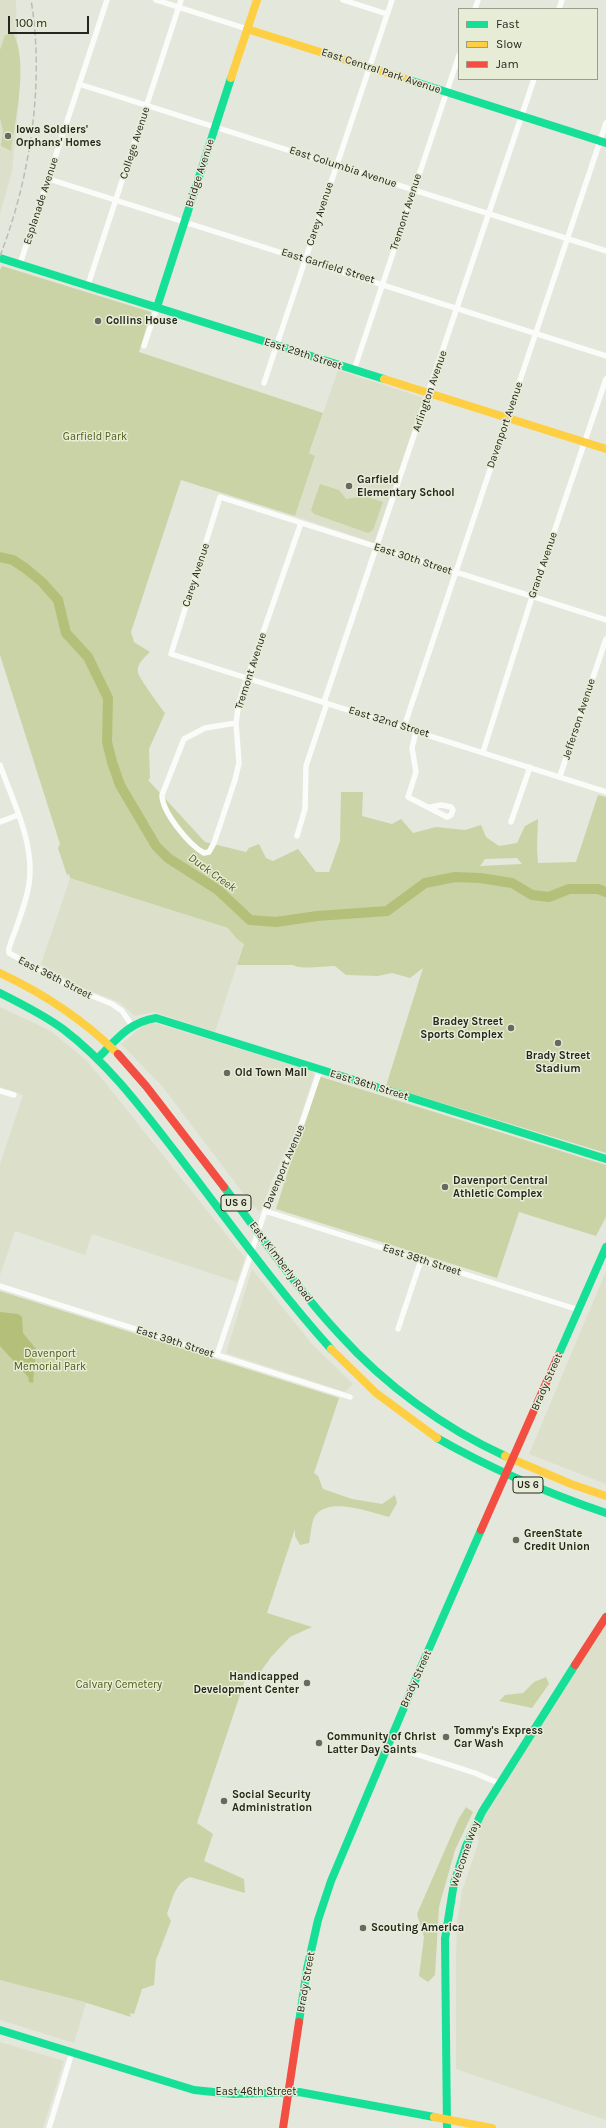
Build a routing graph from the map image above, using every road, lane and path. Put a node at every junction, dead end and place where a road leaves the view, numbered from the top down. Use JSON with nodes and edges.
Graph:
{"nodes":[{"id":1,"x":107,"y":0,"type":"edge"},
{"id":2,"x":156,"y":0,"type":"edge"},
{"id":3,"x":181,"y":0,"type":"edge"},
{"id":4,"x":257,"y":0,"type":"edge"},
{"id":5,"x":343,"y":0,"type":"edge"},
{"id":6,"x":392,"y":0,"type":"edge"},
{"id":7,"x":179,"y":7,"type":"junction"},
{"id":8,"x":387,"y":14,"type":"junction"},
{"id":9,"x":247,"y":29,"type":"junction"},
{"id":10,"x":458,"y":58,"type":"edge"},
{"id":11,"x":369,"y":68,"type":"junction"},
{"id":12,"x":534,"y":80,"type":"edge"},
{"id":13,"x":79,"y":84,"type":"junction"},
{"id":14,"x":446,"y":92,"type":"junction"},
{"id":15,"x":147,"y":106,"type":"junction"},
{"id":16,"x":521,"y":116,"type":"junction"},
{"id":17,"x":606,"y":123,"type":"edge"},
{"id":18,"x":215,"y":127,"type":"junction"},
{"id":19,"x":603,"y":142,"type":"edge"},
{"id":20,"x":337,"y":165,"type":"junction"},
{"id":21,"x":49,"y":179,"type":"junction"},
{"id":22,"x":413,"y":190,"type":"junction"},
{"id":23,"x":117,"y":200,"type":"junction"},
{"id":24,"x":490,"y":214,"type":"junction"},
{"id":25,"x":184,"y":221,"type":"junction"},
{"id":26,"x":568,"y":239,"type":"junction"},
{"id":27,"x":606,"y":251,"type":"edge"},
{"id":28,"x":0,"y":258,"type":"edge"},
{"id":29,"x":305,"y":259,"type":"junction"},
{"id":30,"x":20,"y":264,"type":"junction"},
{"id":31,"x":384,"y":284,"type":"junction"},
{"id":32,"x":88,"y":286,"type":"junction"},
{"id":33,"x":156,"y":307,"type":"junction"},
{"id":34,"x":458,"y":308,"type":"junction"},
{"id":35,"x":536,"y":333,"type":"junction"},
{"id":36,"x":277,"y":345,"type":"junction"},
{"id":37,"x":144,"y":346,"type":"dead end"},
{"id":38,"x":606,"y":356,"type":"edge"},
{"id":39,"x":354,"y":370,"type":"junction"},
{"id":40,"x":606,"y":379,"type":"edge"},
{"id":41,"x":264,"y":383,"type":"dead end"},
{"id":42,"x":429,"y":393,"type":"junction"},
{"id":43,"x":507,"y":418,"type":"junction"},
{"id":44,"x":585,"y":442,"type":"junction"},
{"id":45,"x":606,"y":449,"type":"edge"},
{"id":46,"x":220,"y":497,"type":"joint"},
{"id":47,"x":301,"y":523,"type":"junction"},
{"id":48,"x":376,"y":547,"type":"junction"},
{"id":49,"x":455,"y":573,"type":"junction"},
{"id":50,"x":532,"y":597,"type":"junction"},
{"id":51,"x":606,"y":620,"type":"edge"},
{"id":52,"x":606,"y":639,"type":"edge"},
{"id":53,"x":171,"y":654,"type":"joint"},
{"id":54,"x":247,"y":678,"type":"junction"},
{"id":55,"x":325,"y":702,"type":"junction"},
{"id":56,"x":236,"y":723,"type":"junction"},
{"id":57,"x":404,"y":727,"type":"junction"},
{"id":58,"x":416,"y":731,"type":"junction"},
{"id":59,"x":483,"y":752,"type":"junction"},
{"id":60,"x":0,"y":765,"type":"edge"},
{"id":61,"x":530,"y":767,"type":"junction"},
{"id":62,"x":2,"y":776,"type":"edge"},
{"id":63,"x":560,"y":776,"type":"junction"},
{"id":64,"x":606,"y":792,"type":"edge"},
{"id":65,"x":431,"y":807,"type":"dead end"},
{"id":66,"x":18,"y":815,"type":"junction"},
{"id":67,"x":0,"y":822,"type":"edge"},
{"id":68,"x":512,"y":822,"type":"dead end"},
{"id":69,"x":297,"y":836,"type":"dead end"},
{"id":70,"x":0,"y":973,"type":"edge"},
{"id":71,"x":0,"y":993,"type":"edge"},
{"id":72,"x":131,"y":1024,"type":"junction"},
{"id":73,"x":111,"y":1046,"type":"junction"},
{"id":74,"x":98,"y":1058,"type":"junction"},
{"id":75,"x":320,"y":1070,"type":"junction"},
{"id":76,"x":0,"y":1091,"type":"edge"},
{"id":77,"x":14,"y":1095,"type":"dead end"},
{"id":78,"x":606,"y":1159,"type":"edge"},
{"id":79,"x":265,"y":1211,"type":"junction"},
{"id":80,"x":258,"y":1233,"type":"junction"},
{"id":81,"x":606,"y":1247,"type":"edge"},
{"id":82,"x":252,"y":1251,"type":"junction"},
{"id":83,"x":421,"y":1260,"type":"junction"},
{"id":84,"x":0,"y":1286,"type":"edge"},
{"id":85,"x":579,"y":1310,"type":"junction"},
{"id":86,"x":398,"y":1329,"type":"dead end"},
{"id":87,"x":217,"y":1355,"type":"junction"},
{"id":88,"x":350,"y":1398,"type":"dead end"},
{"id":89,"x":513,"y":1460,"type":"junction"},
{"id":90,"x":506,"y":1476,"type":"junction"},
{"id":91,"x":606,"y":1496,"type":"edge"},
{"id":92,"x":606,"y":1513,"type":"edge"},
{"id":93,"x":606,"y":1617,"type":"edge"},
{"id":94,"x":387,"y":1745,"type":"junction"},
{"id":95,"x":498,"y":1783,"type":"junction"},
{"id":96,"x":0,"y":2030,"type":"edge"},
{"id":97,"x":72,"y":2052,"type":"junction"},
{"id":98,"x":290,"y":2092,"type":"junction"},
{"id":99,"x":447,"y":2119,"type":"junction"},
{"id":100,"x":49,"y":2128,"type":"edge"},
{"id":101,"x":283,"y":2128,"type":"edge"},
{"id":102,"x":447,"y":2128,"type":"edge"},
{"id":103,"x":492,"y":2128,"type":"edge"}],
"edges":[{"from":1,"to":13,"type":"street","name":"Esplanade Avenue"},
{"from":2,"to":7,"type":"street","name":"East Central Park Avenue"},
{"from":3,"to":7,"type":"street","name":"College Avenue"},
{"from":4,"to":9,"type":"main road","name":"Bridge Avenue"},
{"from":5,"to":8,"type":"street"},
{"from":6,"to":8,"type":"street","name":"Carey Avenue"},
{"from":7,"to":9,"type":"street","name":"East Central Park Avenue"},
{"from":7,"to":15,"type":"street","name":"College Avenue"},
{"from":8,"to":11,"type":"street","name":"Carey Avenue"},
{"from":9,"to":11,"type":"main road","name":"East Central Park Avenue"},
{"from":9,"to":18,"type":"main road","name":"Bridge Avenue"},
{"from":10,"to":14,"type":"street","name":"Tremont Avenue"},
{"from":11,"to":14,"type":"main road","name":"East Central Park Avenue"},
{"from":11,"to":20,"type":"street","name":"Carey Avenue"},
{"from":12,"to":16,"type":"street","name":"Arlington Avenue"},
{"from":13,"to":15,"type":"street","name":"East Columbia Avenue"},
{"from":13,"to":21,"type":"street","name":"Esplanade Avenue"},
{"from":14,"to":16,"type":"main road","name":"East Central Park Avenue"},
{"from":14,"to":22,"type":"street","name":"Tremont Avenue"},
{"from":15,"to":18,"type":"street","name":"East Columbia Avenue"},
{"from":15,"to":23,"type":"street","name":"College Avenue"},
{"from":16,"to":19,"type":"main road","name":"East Central Park Avenue"},
{"from":16,"to":24,"type":"street","name":"Arlington Avenue"},
{"from":17,"to":19,"type":"street","name":"Davenport Avenue"},
{"from":18,"to":20,"type":"street","name":"East Columbia Avenue"},
{"from":18,"to":25,"type":"main road","name":"Bridge Avenue"},
{"from":19,"to":26,"type":"street","name":"Davenport Avenue"},
{"from":20,"to":22,"type":"street","name":"East Columbia Avenue"},
{"from":20,"to":29,"type":"street","name":"Carey Avenue"},
{"from":21,"to":23,"type":"street","name":"East Garfield Street"},
{"from":21,"to":30,"type":"street","name":"Esplanade Avenue"},
{"from":22,"to":24,"type":"street","name":"East Columbia Avenue"},
{"from":22,"to":31,"type":"street","name":"Tremont Avenue"},
{"from":23,"to":25,"type":"street","name":"East Garfield Street"},
{"from":23,"to":32,"type":"street","name":"College Avenue"},
{"from":24,"to":26,"type":"street","name":"East Columbia Avenue"},
{"from":24,"to":34,"type":"street","name":"Arlington Avenue"},
{"from":25,"to":29,"type":"street","name":"East Garfield Street"},
{"from":25,"to":33,"type":"main road","name":"Bridge Avenue"},
{"from":26,"to":27,"type":"street","name":"East Columbia Avenue"},
{"from":26,"to":35,"type":"street","name":"Davenport Avenue"},
{"from":28,"to":30,"type":"main road","name":"East 29th Street"},
{"from":29,"to":31,"type":"street","name":"East Garfield Street"},
{"from":29,"to":36,"type":"street","name":"Carey Avenue"},
{"from":30,"to":32,"type":"main road","name":"East 29th Street"},
{"from":31,"to":34,"type":"street","name":"East Garfield Street"},
{"from":31,"to":39,"type":"street","name":"Tremont Avenue"},
{"from":32,"to":33,"type":"main road","name":"East 29th Street"},
{"from":33,"to":36,"type":"main road","name":"East 29th Street"},
{"from":33,"to":37,"type":"street","name":"Bridge Avenue"},
{"from":34,"to":35,"type":"street","name":"East Garfield Street"},
{"from":34,"to":42,"type":"street","name":"Arlington Avenue"},
{"from":35,"to":38,"type":"street","name":"East Garfield Street"},
{"from":35,"to":43,"type":"street","name":"Davenport Avenue"},
{"from":36,"to":39,"type":"main road","name":"East 29th Street"},
{"from":36,"to":41,"type":"street","name":"Carey Avenue"},
{"from":39,"to":42,"type":"main road","name":"East 29th Street"},
{"from":40,"to":44,"type":"street","name":"Grand Avenue"},
{"from":42,"to":43,"type":"main road","name":"East 29th Street"},
{"from":42,"to":48,"type":"street","name":"Arlington Avenue"},
{"from":43,"to":44,"type":"main road","name":"East 29th Street"},
{"from":43,"to":49,"type":"street","name":"Davenport Avenue"},
{"from":44,"to":45,"type":"main road","name":"East 29th Street"},
{"from":44,"to":50,"type":"street","name":"Grand Avenue"},
{"from":46,"to":47,"type":"street","name":"East 30th Street"},
{"from":46,"to":53,"type":"street","name":"Carey Avenue"},
{"from":47,"to":48,"type":"street","name":"East 30th Street"},
{"from":47,"to":54,"type":"street","name":"Tremont Avenue"},
{"from":48,"to":49,"type":"street","name":"East 30th Street"},
{"from":48,"to":55,"type":"street","name":"Arlington Avenue"},
{"from":49,"to":50,"type":"street","name":"East 30th Street"},
{"from":49,"to":57,"type":"street","name":"Davenport Avenue"},
{"from":50,"to":51,"type":"street","name":"East 30th Street"},
{"from":50,"to":59,"type":"street","name":"Grand Avenue"},
{"from":52,"to":63,"type":"street","name":"Jefferson Avenue"},
{"from":53,"to":54,"type":"street","name":"East 32nd Street"},
{"from":54,"to":55,"type":"street","name":"East 32nd Street"},
{"from":54,"to":56,"type":"street","name":"Tremont Avenue"},
{"from":55,"to":57,"type":"street","name":"East 32nd Street"},
{"from":55,"to":69,"type":"street","name":"Arlington Avenue"},
{"from":56,"to":56,"type":"street","name":"Tremont Avenue"},
{"from":57,"to":58,"type":"street","name":"East 32nd Street"},
{"from":58,"to":59,"type":"street","name":"East 32nd Street"},
{"from":58,"to":65,"type":"street"},
{"from":59,"to":61,"type":"street","name":"East 32nd Street"},
{"from":60,"to":62,"type":"street","name":"East 36th Street"},
{"from":61,"to":63,"type":"street","name":"East 32nd Street"},
{"from":61,"to":68,"type":"street"},
{"from":62,"to":66,"type":"street","name":"East 36th Street"},
{"from":63,"to":64,"type":"street","name":"East 32nd Street"},
{"from":66,"to":67,"type":"street"},
{"from":66,"to":72,"type":"street","name":"East 36th Street"},
{"from":70,"to":73,"type":"main road","name":"East Kimberly Road","number":"US 6"},
{"from":71,"to":74,"type":"main road","name":"East Kimberly Road","number":"US 6"},
{"from":72,"to":73,"type":"main road","name":"East 36th Street"},
{"from":72,"to":75,"type":"main road","name":"East 36th Street"},
{"from":73,"to":74,"type":"main road","name":"East 36th Street"},
{"from":73,"to":80,"type":"main road","name":"East Kimberly Road","number":"US 6"},
{"from":74,"to":82,"type":"main road","name":"East Kimberly Road","number":"US 6"},
{"from":75,"to":78,"type":"main road","name":"East 36th Street"},
{"from":75,"to":79,"type":"street","name":"Davenport Avenue"},
{"from":76,"to":77,"type":"street"},
{"from":79,"to":80,"type":"street","name":"Davenport Avenue"},
{"from":79,"to":83,"type":"street","name":"East 38th Street"},
{"from":80,"to":82,"type":"street","name":"Davenport Avenue"},
{"from":80,"to":89,"type":"main road","name":"East Kimberly Road","number":"US 6"},
{"from":81,"to":85,"type":"main road","name":"Brady Street"},
{"from":82,"to":87,"type":"street","name":"Davenport Avenue"},
{"from":82,"to":90,"type":"main road","name":"East Kimberly Road","number":"US 6"},
{"from":83,"to":85,"type":"street","name":"East 38th Street"},
{"from":83,"to":86,"type":"street"},
{"from":84,"to":87,"type":"street","name":"East 39th Street"},
{"from":85,"to":89,"type":"main road","name":"Brady Street"},
{"from":87,"to":88,"type":"street","name":"East 39th Street"},
{"from":89,"to":90,"type":"main road","name":"Brady Street"},
{"from":89,"to":91,"type":"main road","name":"East Kimberly Road","number":"US 6"},
{"from":90,"to":92,"type":"main road","name":"East Kimberly Road","number":"US 6"},
{"from":90,"to":94,"type":"main road","name":"Brady Street"},
{"from":93,"to":95,"type":"main road","name":"Welcome Way"},
{"from":94,"to":95,"type":"street"},
{"from":94,"to":98,"type":"main road","name":"Brady Street"},
{"from":95,"to":99,"type":"main road","name":"Welcome Way"},
{"from":96,"to":97,"type":"main road","name":"East 46th Street"},
{"from":97,"to":98,"type":"main road","name":"East 46th Street"},
{"from":97,"to":100,"type":"street"},
{"from":98,"to":99,"type":"main road","name":"East 46th Street"},
{"from":98,"to":101,"type":"main road","name":"Brady Street"},
{"from":99,"to":102,"type":"main road","name":"Welcome Way"},
{"from":99,"to":103,"type":"main road","name":"East 46th Street"}]}
